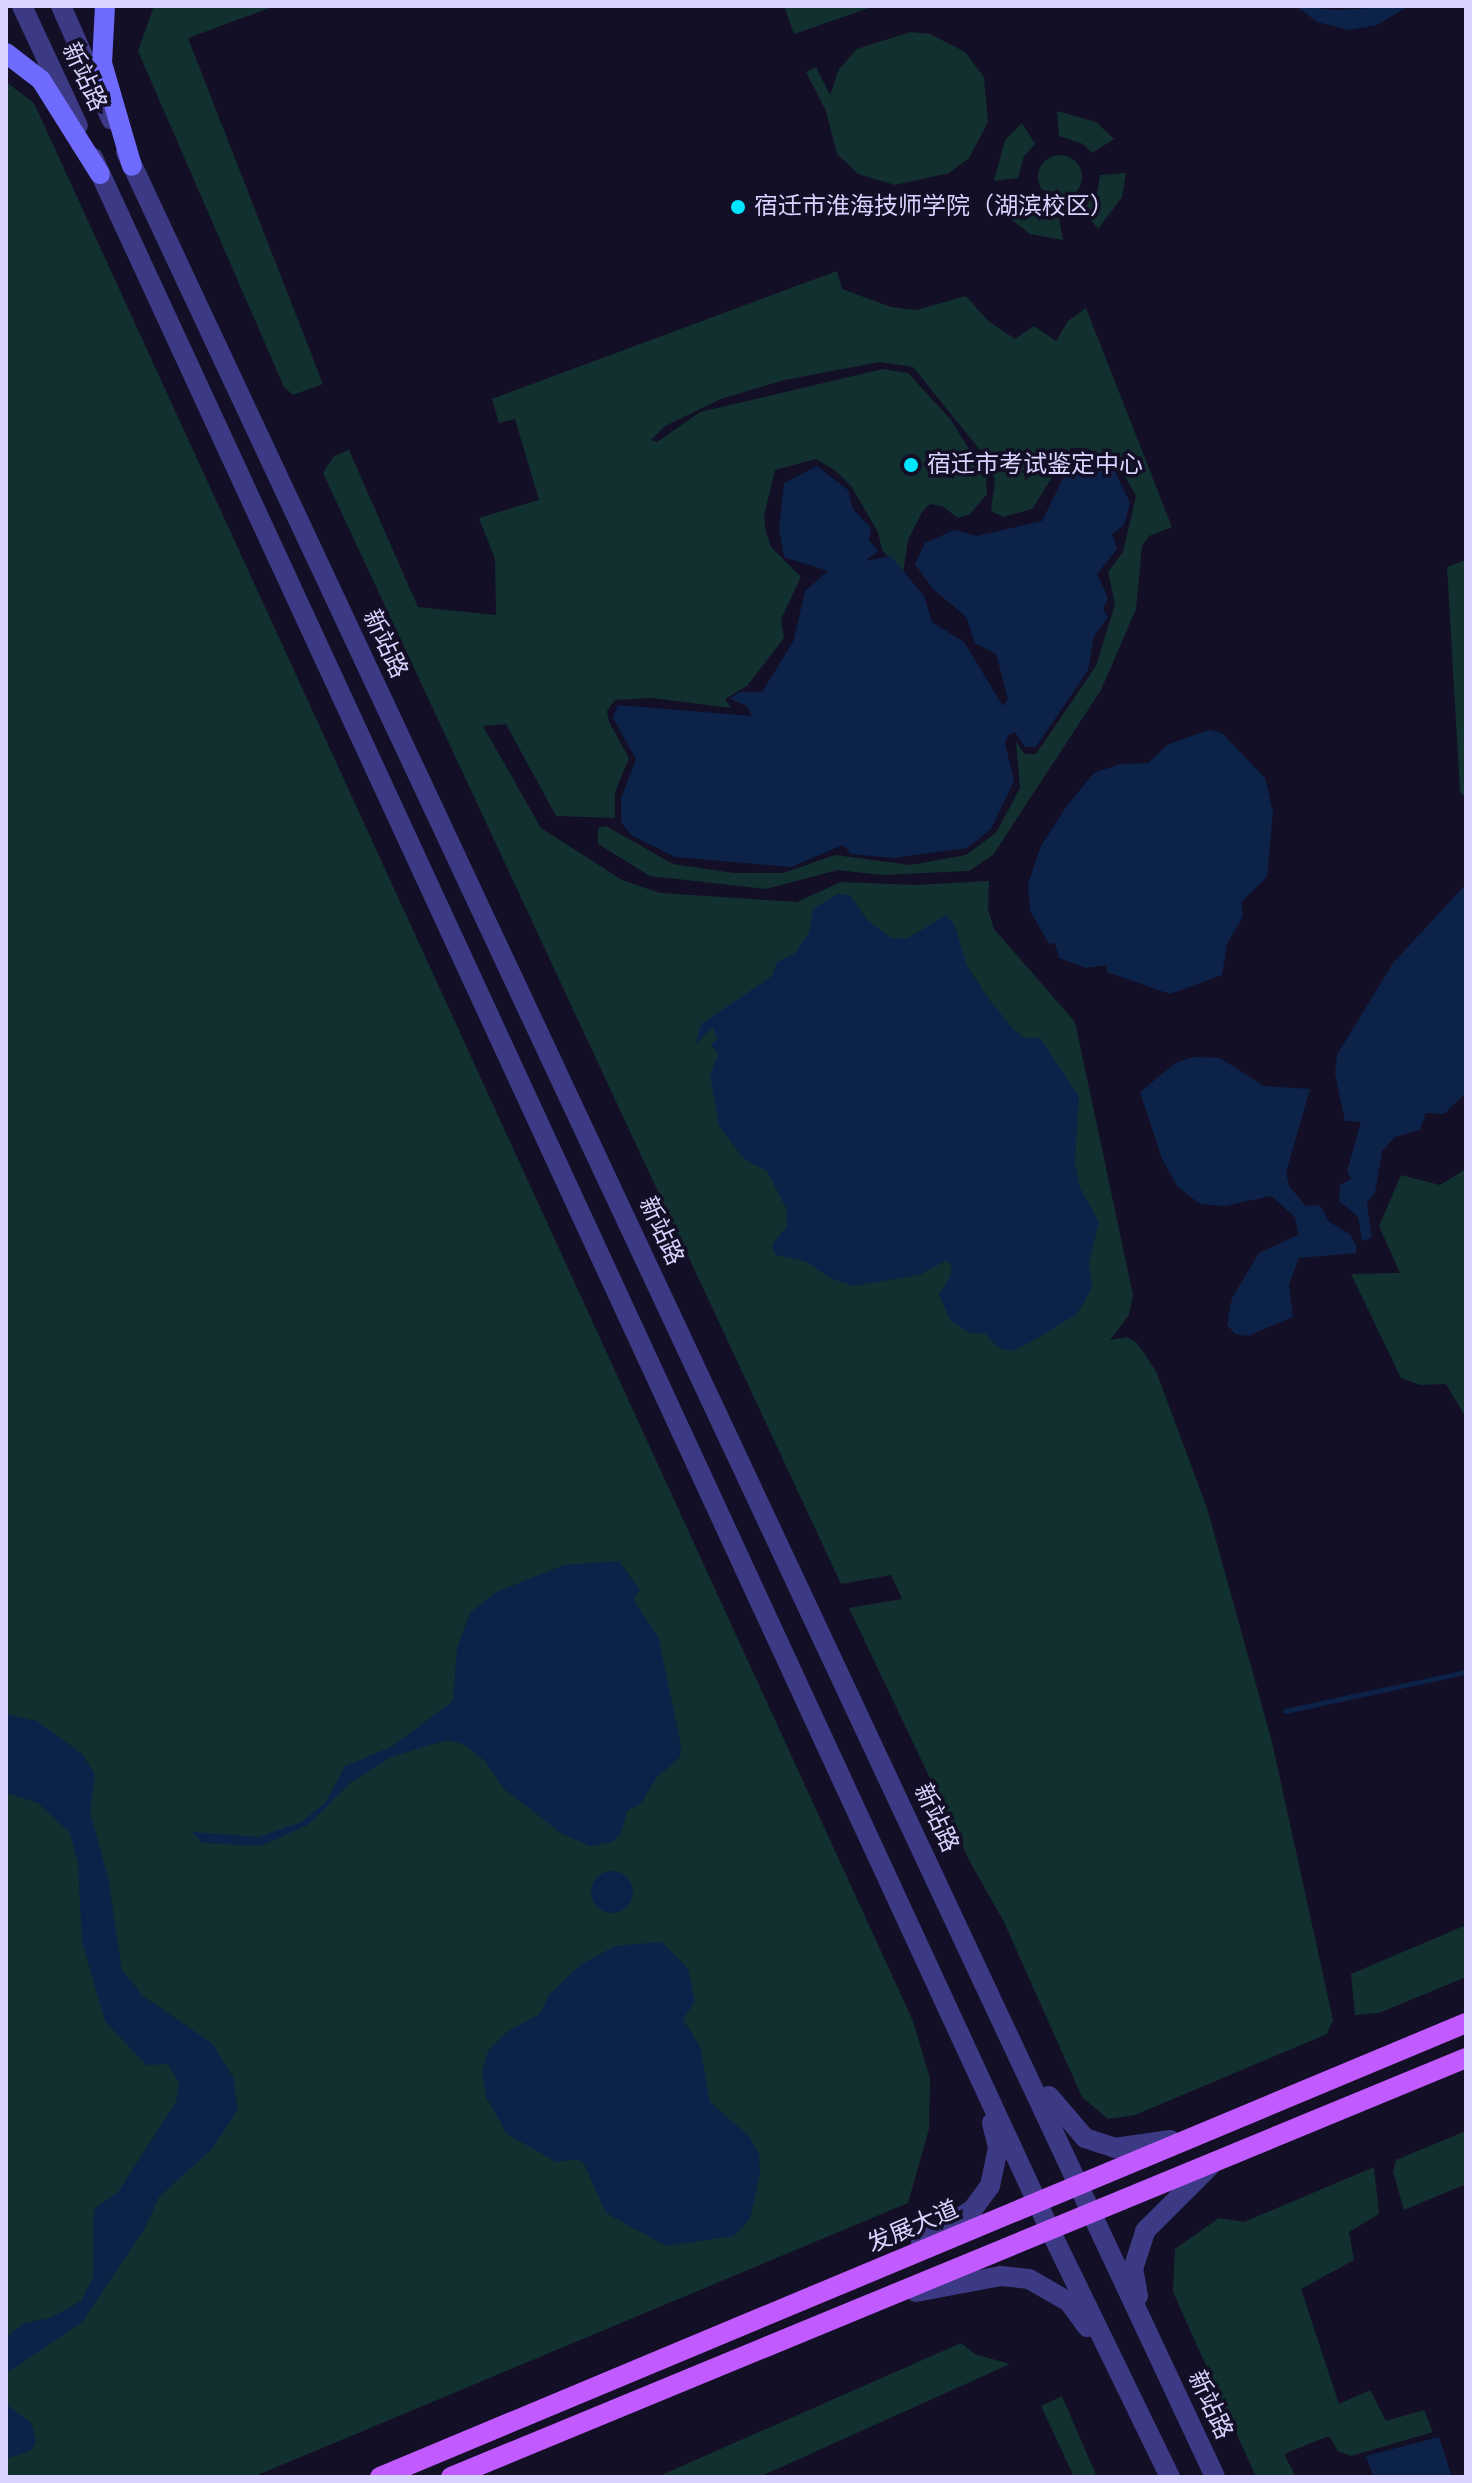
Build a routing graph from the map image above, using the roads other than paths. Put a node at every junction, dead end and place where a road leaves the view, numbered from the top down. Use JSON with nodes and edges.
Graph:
{"nodes":[{"id":1,"x":22,"y":6,"type":"edge"},
{"id":2,"x":61,"y":6,"type":"edge"},
{"id":3,"x":105,"y":6,"type":"edge"},
{"id":4,"x":6,"y":53,"type":"edge"},
{"id":5,"x":132,"y":166,"type":"junction"},
{"id":6,"x":100,"y":174,"type":"junction"},
{"id":7,"x":1466,"y":2023,"type":"edge"},
{"id":8,"x":1013,"y":2044,"type":"junction"},
{"id":9,"x":969,"y":2055,"type":"junction"},
{"id":10,"x":1466,"y":2058,"type":"edge"},
{"id":11,"x":1206,"y":2132,"type":"junction"},
{"id":12,"x":1217,"y":2161,"type":"junction"},
{"id":13,"x":1079,"y":2185,"type":"junction"},
{"id":14,"x":1038,"y":2203,"type":"junction"},
{"id":15,"x":1091,"y":2214,"type":"junction"},
{"id":16,"x":1050,"y":2230,"type":"junction"},
{"id":17,"x":862,"y":2276,"type":"junction"},
{"id":18,"x":873,"y":2303,"type":"junction"},
{"id":19,"x":1172,"y":2386,"type":"junction"},
{"id":20,"x":1132,"y":2399,"type":"junction"},
{"id":21,"x":380,"y":2477,"type":"edge"},
{"id":22,"x":451,"y":2477,"type":"edge"},
{"id":23,"x":1170,"y":2477,"type":"edge"},
{"id":24,"x":1215,"y":2477,"type":"edge"}],
"edges":[{"from":1,"to":6,"type":"street","name":"新站路"},
{"from":2,"to":5,"type":"street","name":"新站路"},
{"from":3,"to":5,"type":"main road"},
{"from":4,"to":6,"type":"main road"},
{"from":5,"to":8,"type":"street","name":"新站路"},
{"from":6,"to":9,"type":"street","name":"新站路"},
{"from":7,"to":11,"type":"main road","name":"发展大道"},
{"from":8,"to":11,"type":"street"},
{"from":8,"to":13,"type":"street","name":"新站路"},
{"from":9,"to":14,"type":"street","name":"新站路"},
{"from":9,"to":17,"type":"street"},
{"from":10,"to":12,"type":"main road"},
{"from":11,"to":13,"type":"main road","name":"发展大道"},
{"from":12,"to":15,"type":"main road"},
{"from":12,"to":19,"type":"street"},
{"from":13,"to":14,"type":"main road","name":"发展大道"},
{"from":13,"to":15,"type":"street","name":"新站路"},
{"from":14,"to":16,"type":"street","name":"新站路"},
{"from":14,"to":17,"type":"main road","name":"发展大道"},
{"from":15,"to":16,"type":"main road"},
{"from":15,"to":19,"type":"street","name":"新站路"},
{"from":16,"to":18,"type":"main road"},
{"from":16,"to":20,"type":"street","name":"新站路"},
{"from":17,"to":21,"type":"main road","name":"发展大道"},
{"from":18,"to":20,"type":"street"},
{"from":18,"to":22,"type":"main road"},
{"from":19,"to":24,"type":"street","name":"新站路"},
{"from":20,"to":23,"type":"street","name":"新站路"}]}
